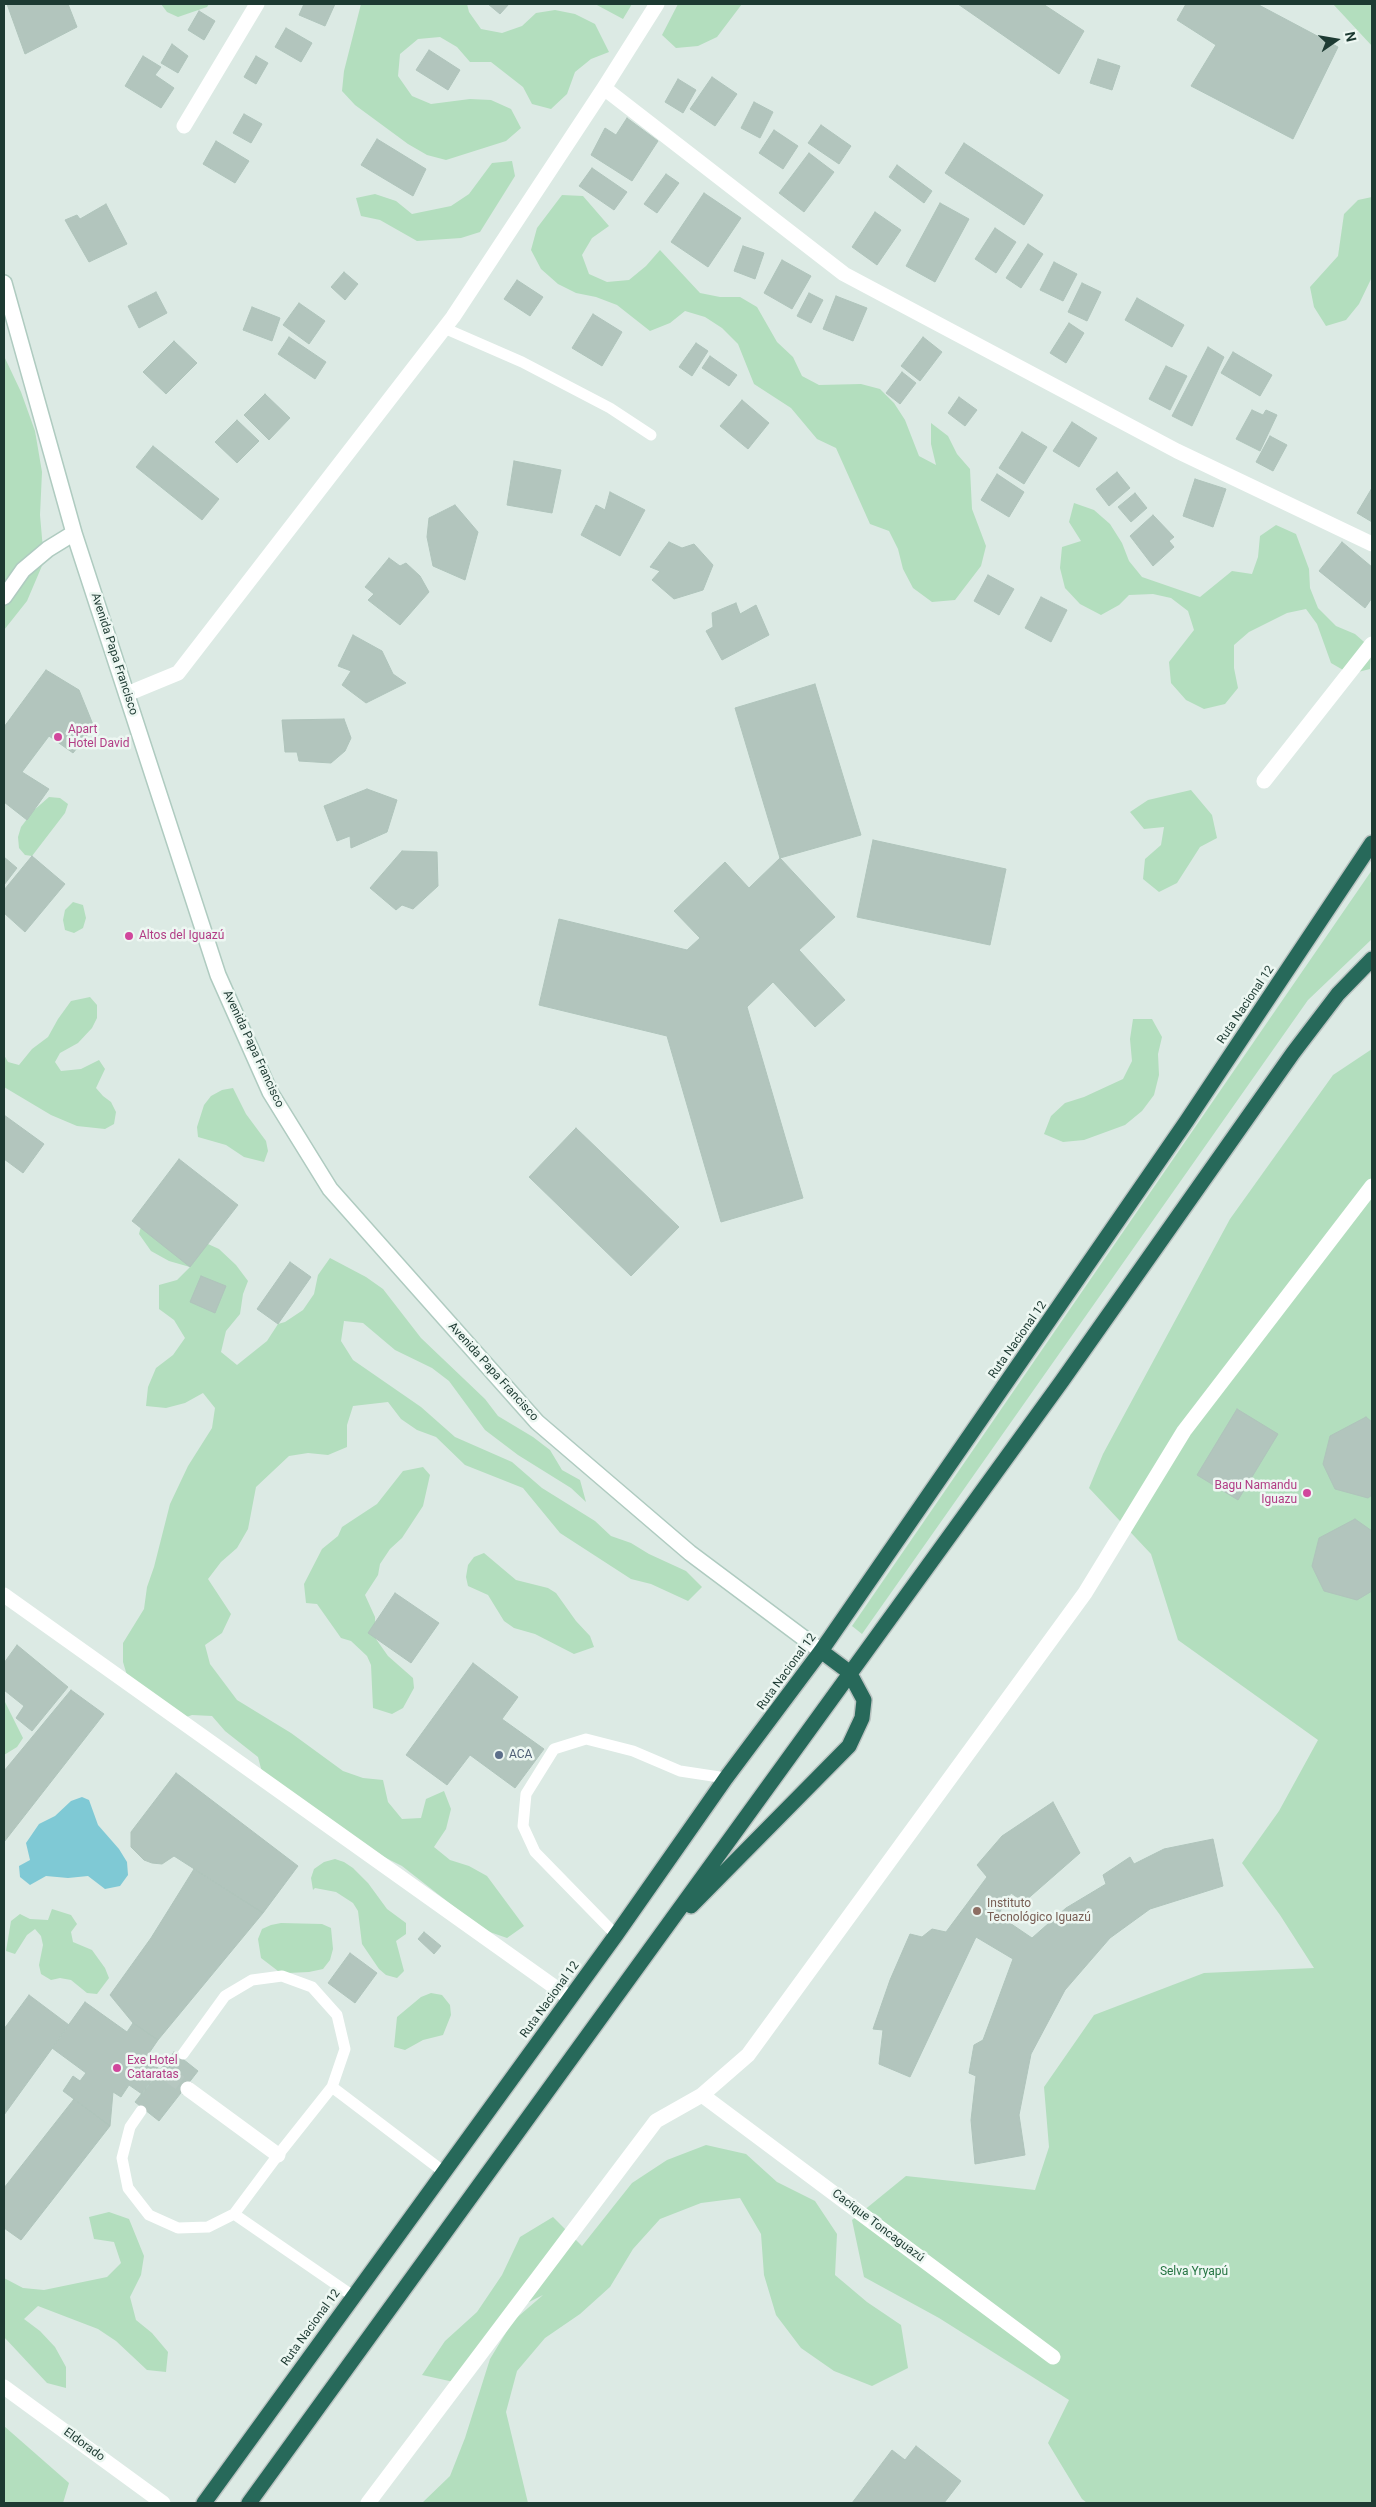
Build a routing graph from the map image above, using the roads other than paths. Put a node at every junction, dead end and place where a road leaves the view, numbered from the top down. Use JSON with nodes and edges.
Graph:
{"nodes":[{"id":1,"x":257,"y":4,"type":"edge"},
{"id":2,"x":657,"y":4,"type":"edge"},
{"id":3,"x":604,"y":88,"type":"junction"},
{"id":4,"x":184,"y":126,"type":"dead end"},
{"id":5,"x":4,"y":283,"type":"edge"},
{"id":6,"x":444,"y":328,"type":"junction"},
{"id":7,"x":651,"y":435,"type":"dead end"},
{"id":8,"x":74,"y":533,"type":"junction"},
{"id":9,"x":1372,"y":544,"type":"edge"},
{"id":10,"x":4,"y":596,"type":"edge"},
{"id":11,"x":1372,"y":644,"type":"edge"},
{"id":12,"x":127,"y":694,"type":"junction"},
{"id":13,"x":1264,"y":781,"type":"dead end"},
{"id":14,"x":1372,"y":843,"type":"edge"},
{"id":15,"x":1372,"y":959,"type":"edge"},
{"id":16,"x":1372,"y":1186,"type":"edge"},
{"id":17,"x":4,"y":1595,"type":"edge"},
{"id":18,"x":821,"y":1651,"type":"junction"},
{"id":19,"x":849,"y":1672,"type":"junction"},
{"id":20,"x":726,"y":1778,"type":"junction"},
{"id":21,"x":616,"y":1934,"type":"junction"},
{"id":22,"x":658,"y":1939,"type":"junction"},
{"id":23,"x":570,"y":1998,"type":"junction"},
{"id":24,"x":183,"y":2054,"type":"dead end"},
{"id":25,"x":332,"y":2087,"type":"junction"},
{"id":26,"x":188,"y":2089,"type":"tunnel mouth"},
{"id":27,"x":702,"y":2095,"type":"junction"},
{"id":28,"x":141,"y":2111,"type":"dead end"},
{"id":29,"x":278,"y":2154,"type":"junction"},
{"id":30,"x":444,"y":2172,"type":"junction"},
{"id":31,"x":234,"y":2214,"type":"junction"},
{"id":32,"x":353,"y":2296,"type":"junction"},
{"id":33,"x":1053,"y":2357,"type":"dead end"},
{"id":34,"x":4,"y":2386,"type":"edge"},
{"id":35,"x":164,"y":2503,"type":"edge"},
{"id":36,"x":204,"y":2503,"type":"edge"},
{"id":37,"x":248,"y":2503,"type":"edge"},
{"id":38,"x":368,"y":2503,"type":"edge"}],
"edges":[{"from":1,"to":4,"type":"street"},
{"from":2,"to":3,"type":"street"},
{"from":3,"to":6,"type":"street"},
{"from":3,"to":9,"type":"street"},
{"from":5,"to":8,"type":"street","name":"Avenida Papa Francisco"},
{"from":6,"to":7,"type":"lane"},
{"from":6,"to":12,"type":"street"},
{"from":8,"to":10,"type":"street"},
{"from":8,"to":12,"type":"street","name":"Avenida Papa Francisco"},
{"from":11,"to":13,"type":"street"},
{"from":12,"to":18,"type":"street","name":"Avenida Papa Francisco"},
{"from":14,"to":18,"type":"highway","name":"Ruta Nacional 12"},
{"from":15,"to":19,"type":"highway"},
{"from":16,"to":27,"type":"street"},
{"from":17,"to":23,"type":"street"},
{"from":18,"to":19,"type":"highway"},
{"from":18,"to":20,"type":"highway","name":"Ruta Nacional 12"},
{"from":19,"to":22,"type":"highway"},
{"from":19,"to":22,"type":"highway"},
{"from":20,"to":21,"type":"highway","name":"Ruta Nacional 12"},
{"from":20,"to":21,"type":"lane"},
{"from":21,"to":23,"type":"highway","name":"Ruta Nacional 12"},
{"from":22,"to":37,"type":"highway"},
{"from":23,"to":30,"type":"highway","name":"Ruta Nacional 12"},
{"from":24,"to":25,"type":"lane"},
{"from":25,"to":29,"type":"lane"},
{"from":25,"to":30,"type":"lane"},
{"from":26,"to":29,"type":"street"},
{"from":27,"to":33,"type":"street","name":"Cacique Toncaguazú"},
{"from":27,"to":38,"type":"street"},
{"from":28,"to":31,"type":"lane"},
{"from":29,"to":31,"type":"lane"},
{"from":30,"to":32,"type":"highway","name":"Ruta Nacional 12"},
{"from":31,"to":32,"type":"lane"},
{"from":32,"to":36,"type":"highway","name":"Ruta Nacional 12"},
{"from":34,"to":35,"type":"street","name":"Eldorado"}]}
